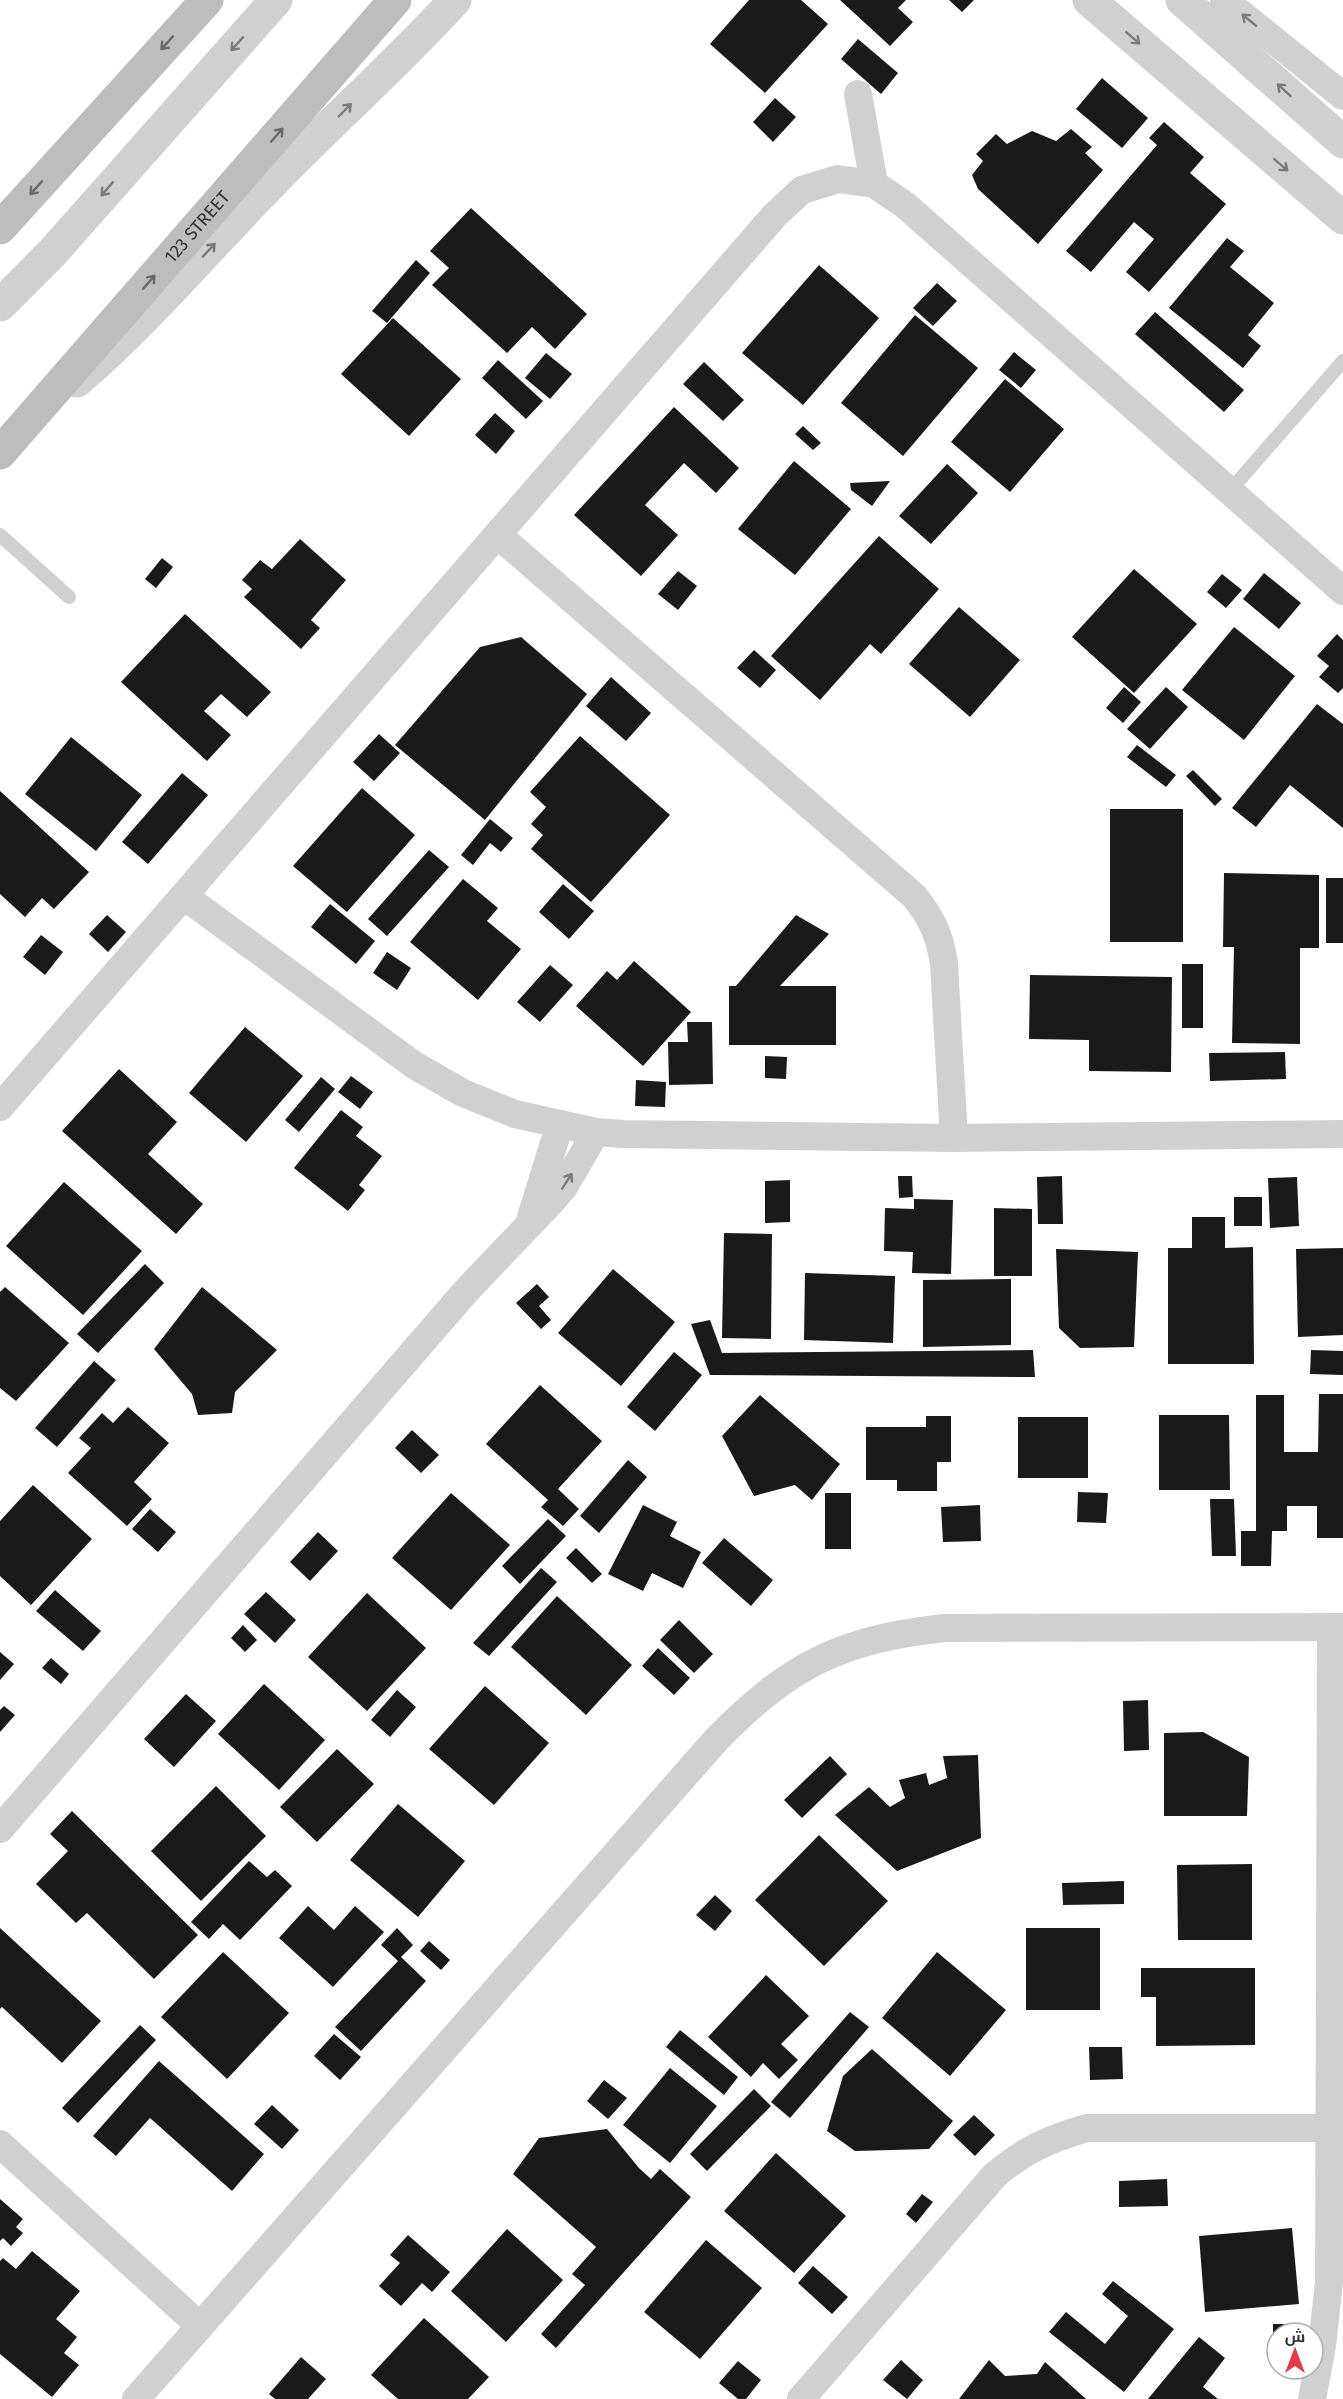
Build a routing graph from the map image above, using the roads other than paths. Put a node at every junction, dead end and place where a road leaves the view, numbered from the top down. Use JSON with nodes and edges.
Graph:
{"nodes":[{"id":1,"x":207,"y":0,"type":"edge"},
{"id":2,"x":276,"y":0,"type":"edge"},
{"id":3,"x":395,"y":0,"type":"edge"},
{"id":4,"x":455,"y":0,"type":"edge"},
{"id":5,"x":1089,"y":0,"type":"edge"},
{"id":6,"x":1182,"y":0,"type":"edge"},
{"id":7,"x":1224,"y":0,"type":"edge"},
{"id":8,"x":858,"y":94,"type":"dead end"},
{"id":9,"x":1343,"y":96,"type":"edge"},
{"id":10,"x":1343,"y":142,"type":"edge"},
{"id":11,"x":874,"y":184,"type":"junction"},
{"id":12,"x":1343,"y":218,"type":"edge"},
{"id":13,"x":0,"y":228,"type":"edge"},
{"id":14,"x":0,"y":305,"type":"edge"},
{"id":15,"x":1343,"y":361,"type":"edge"},
{"id":16,"x":29,"y":420,"type":"junction"},
{"id":17,"x":0,"y":453,"type":"edge"},
{"id":18,"x":1228,"y":493,"type":"junction"},
{"id":19,"x":0,"y":535,"type":"edge"},
{"id":20,"x":498,"y":535,"type":"junction"},
{"id":21,"x":1343,"y":591,"type":"edge"},
{"id":22,"x":69,"y":597,"type":"dead end"},
{"id":23,"x":184,"y":896,"type":"junction"},
{"id":24,"x":0,"y":1107,"type":"edge"},
{"id":25,"x":560,"y":1124,"type":"junction"},
{"id":26,"x":596,"y":1132,"type":"junction"},
{"id":27,"x":1343,"y":1134,"type":"edge"},
{"id":28,"x":954,"y":1138,"type":"junction"},
{"id":29,"x":530,"y":1222,"type":"junction"},
{"id":30,"x":1337,"y":1627,"type":"edge"},
{"id":31,"x":0,"y":1828,"type":"edge"},
{"id":32,"x":1330,"y":2128,"type":"junction"},
{"id":33,"x":0,"y":2144,"type":"edge"},
{"id":34,"x":200,"y":2326,"type":"junction"},
{"id":35,"x":136,"y":2399,"type":"edge"},
{"id":36,"x":801,"y":2399,"type":"edge"},
{"id":37,"x":1312,"y":2399,"type":"edge"}],
"edges":[{"from":1,"to":13,"type":"main road","one_way":true},
{"from":2,"to":14,"type":"street","one_way":true},
{"from":16,"to":3,"type":"main road","name":"123 STREET","one_way":true},
{"from":16,"to":4,"type":"street","one_way":true},
{"from":5,"to":12,"type":"street","one_way":true},
{"from":10,"to":6,"type":"street","one_way":true},
{"from":9,"to":7,"type":"street","one_way":true},
{"from":8,"to":11,"type":"street"},
{"from":11,"to":18,"type":"street"},
{"from":11,"to":20,"type":"street"},
{"from":15,"to":18,"type":"lane"},
{"from":16,"to":17,"type":"main road","name":"123 STREET"},
{"from":18,"to":21,"type":"street"},
{"from":19,"to":22,"type":"lane"},
{"from":20,"to":23,"type":"street"},
{"from":20,"to":28,"type":"street"},
{"from":23,"to":24,"type":"street"},
{"from":23,"to":25,"type":"street"},
{"from":25,"to":26,"type":"street"},
{"from":25,"to":29,"type":"street"},
{"from":26,"to":28,"type":"street"},
{"from":29,"to":26,"type":"street","one_way":true},
{"from":27,"to":28,"type":"street"},
{"from":29,"to":31,"type":"street"},
{"from":30,"to":32,"type":"street"},
{"from":30,"to":34,"type":"street"},
{"from":32,"to":36,"type":"street"},
{"from":32,"to":37,"type":"street"},
{"from":33,"to":34,"type":"street"},
{"from":34,"to":35,"type":"street"}]}
